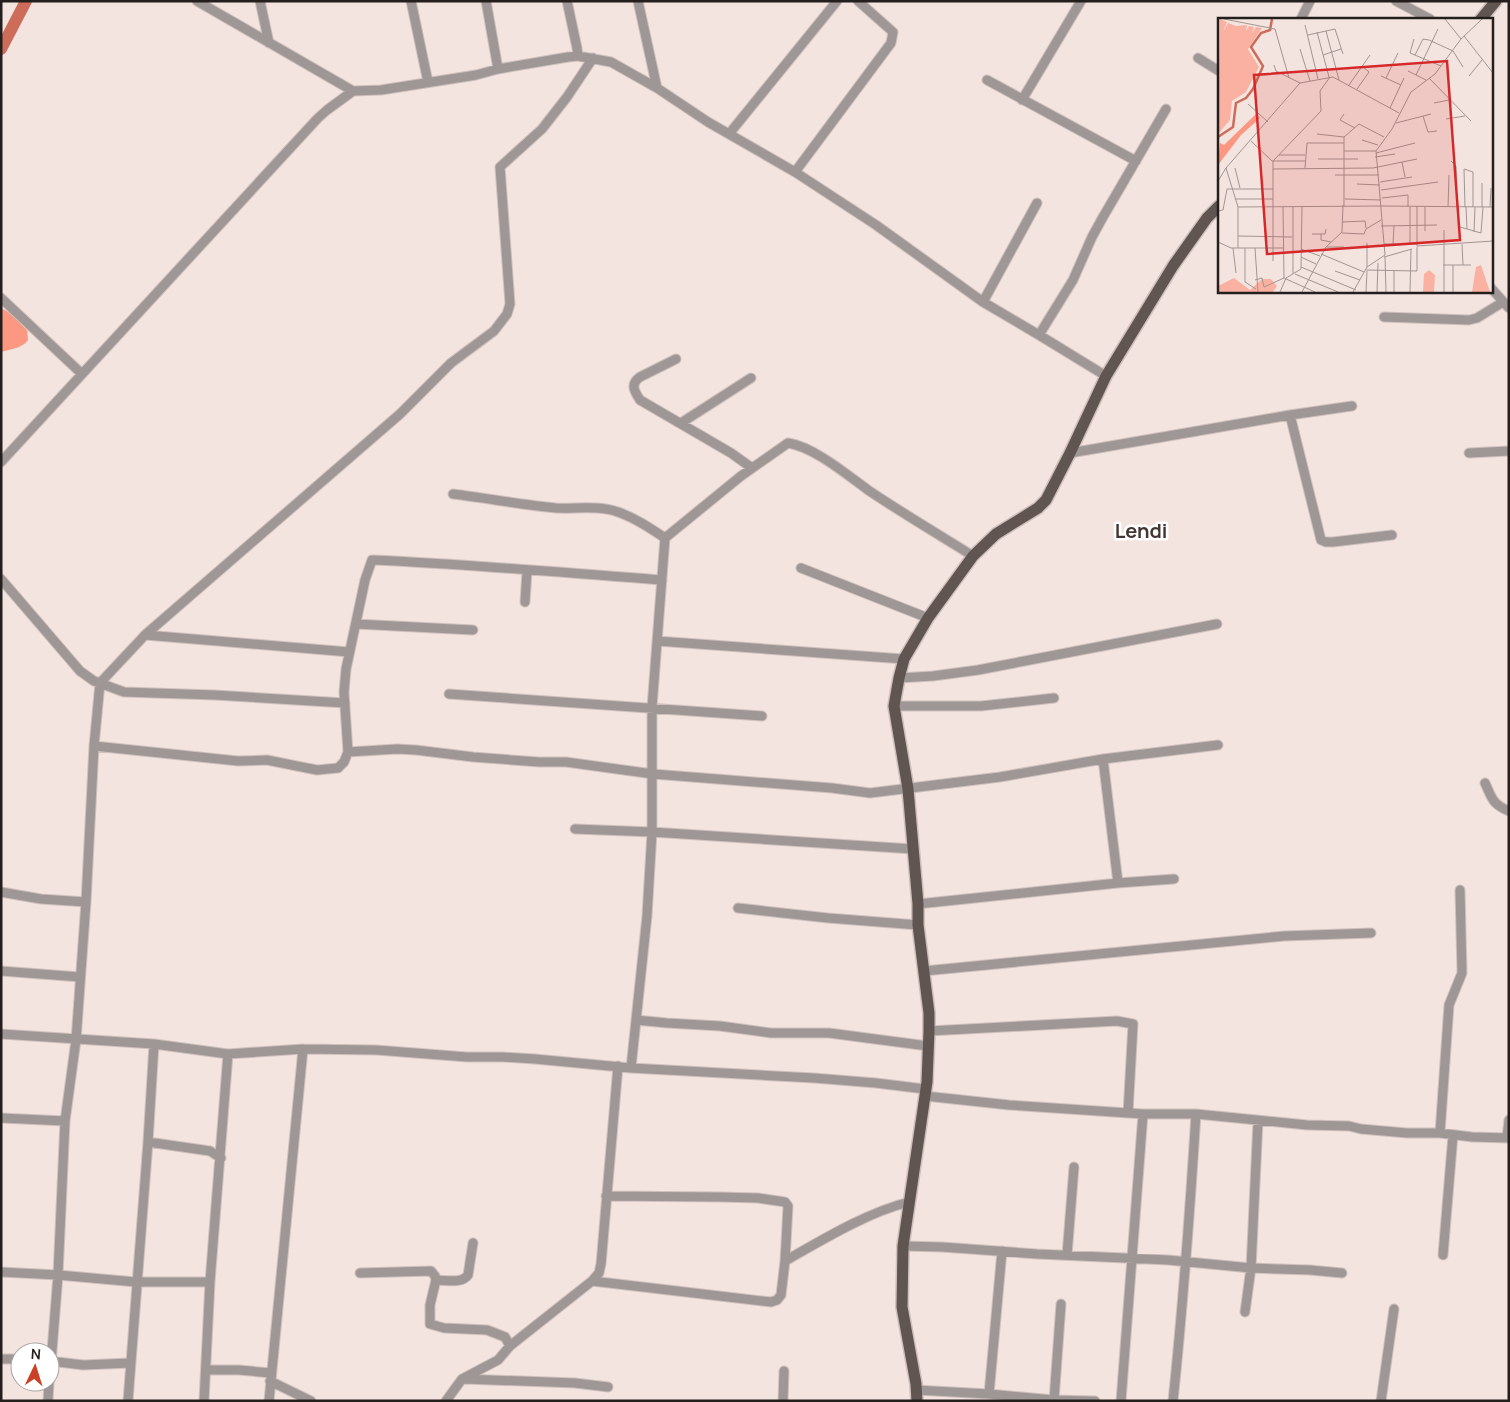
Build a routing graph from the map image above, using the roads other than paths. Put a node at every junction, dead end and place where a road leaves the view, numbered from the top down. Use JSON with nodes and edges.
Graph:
{"nodes":[{"id":1,"x":197,"y":1,"type":"edge"},
{"id":2,"x":260,"y":1,"type":"edge"},
{"id":3,"x":411,"y":1,"type":"edge"},
{"id":4,"x":486,"y":1,"type":"edge"},
{"id":5,"x":567,"y":1,"type":"edge"},
{"id":6,"x":638,"y":1,"type":"edge"},
{"id":7,"x":837,"y":1,"type":"edge"},
{"id":8,"x":858,"y":1,"type":"edge"},
{"id":9,"x":1081,"y":1,"type":"edge"},
{"id":10,"x":1310,"y":1,"type":"edge"},
{"id":11,"x":1396,"y":1,"type":"edge"},
{"id":12,"x":1496,"y":1,"type":"edge"},
{"id":13,"x":1302,"y":18,"type":"edge"},
{"id":14,"x":1428,"y":18,"type":"edge"},
{"id":15,"x":1482,"y":18,"type":"edge"},
{"id":16,"x":268,"y":42,"type":"junction"},
{"id":17,"x":578,"y":56,"type":"junction"},
{"id":18,"x":593,"y":58,"type":"junction"},
{"id":19,"x":1198,"y":58,"type":"dead end"},
{"id":20,"x":498,"y":69,"type":"junction"},
{"id":21,"x":1218,"y":69,"type":"edge"},
{"id":22,"x":987,"y":80,"type":"dead end"},
{"id":23,"x":428,"y":82,"type":"junction"},
{"id":24,"x":658,"y":88,"type":"junction"},
{"id":25,"x":353,"y":91,"type":"junction"},
{"id":26,"x":1022,"y":100,"type":"junction"},
{"id":27,"x":1166,"y":109,"type":"dead end"},
{"id":28,"x":729,"y":134,"type":"junction"},
{"id":29,"x":1136,"y":161,"type":"junction"},
{"id":30,"x":795,"y":172,"type":"junction"},
{"id":31,"x":1037,"y":203,"type":"dead end"},
{"id":32,"x":1218,"y":207,"type":"edge"},
{"id":33,"x":1492,"y":289,"type":"edge"},
{"id":34,"x":1,"y":298,"type":"edge"},
{"id":35,"x":983,"y":302,"type":"junction"},
{"id":36,"x":1506,"y":305,"type":"edge"},
{"id":37,"x":1384,"y":317,"type":"dead end"},
{"id":38,"x":1039,"y":335,"type":"junction"},
{"id":39,"x":676,"y":359,"type":"dead end"},
{"id":40,"x":82,"y":374,"type":"junction"},
{"id":41,"x":1106,"y":376,"type":"junction"},
{"id":42,"x":751,"y":378,"type":"dead end"},
{"id":43,"x":1352,"y":406,"type":"dead end"},
{"id":44,"x":1290,"y":415,"type":"junction"},
{"id":45,"x":681,"y":423,"type":"junction"},
{"id":46,"x":1509,"y":451,"type":"edge"},
{"id":47,"x":1070,"y":453,"type":"junction"},
{"id":48,"x":1470,"y":453,"type":"dead end"},
{"id":49,"x":1,"y":462,"type":"edge"},
{"id":50,"x":752,"y":468,"type":"junction"},
{"id":51,"x":453,"y":494,"type":"dead end"},
{"id":52,"x":1392,"y":535,"type":"dead end"},
{"id":53,"x":665,"y":538,"type":"junction"},
{"id":54,"x":972,"y":556,"type":"junction"},
{"id":55,"x":801,"y":568,"type":"dead end"},
{"id":56,"x":527,"y":571,"type":"junction"},
{"id":57,"x":1,"y":579,"type":"edge"},
{"id":58,"x":662,"y":580,"type":"junction"},
{"id":59,"x":525,"y":602,"type":"dead end"},
{"id":60,"x":928,"y":618,"type":"junction"},
{"id":61,"x":356,"y":624,"type":"junction"},
{"id":62,"x":1217,"y":624,"type":"dead end"},
{"id":63,"x":474,"y":630,"type":"dead end"},
{"id":64,"x":145,"y":635,"type":"junction"},
{"id":65,"x":657,"y":641,"type":"junction"},
{"id":66,"x":349,"y":652,"type":"junction"},
{"id":67,"x":904,"y":658,"type":"junction"},
{"id":68,"x":899,"y":678,"type":"junction"},
{"id":69,"x":100,"y":683,"type":"junction"},
{"id":70,"x":449,"y":694,"type":"dead end"},
{"id":71,"x":1054,"y":698,"type":"dead end"},
{"id":72,"x":345,"y":703,"type":"junction"},
{"id":73,"x":894,"y":706,"type":"junction"},
{"id":74,"x":652,"y":707,"type":"junction"},
{"id":75,"x":762,"y":716,"type":"dead end"},
{"id":76,"x":1218,"y":745,"type":"dead end"},
{"id":77,"x":94,"y":746,"type":"junction"},
{"id":78,"x":348,"y":752,"type":"junction"},
{"id":79,"x":1103,"y":759,"type":"junction"},
{"id":80,"x":653,"y":774,"type":"junction"},
{"id":81,"x":1485,"y":783,"type":"dead end"},
{"id":82,"x":908,"y":789,"type":"junction"},
{"id":83,"x":1509,"y":811,"type":"edge"},
{"id":84,"x":575,"y":829,"type":"dead end"},
{"id":85,"x":652,"y":832,"type":"junction"},
{"id":86,"x":913,"y":850,"type":"junction"},
{"id":87,"x":1174,"y":879,"type":"dead end"},
{"id":88,"x":1118,"y":883,"type":"junction"},
{"id":89,"x":1460,"y":890,"type":"dead end"},
{"id":90,"x":1,"y":892,"type":"edge"},
{"id":91,"x":86,"y":902,"type":"junction"},
{"id":92,"x":918,"y":904,"type":"junction"},
{"id":93,"x":738,"y":908,"type":"dead end"},
{"id":94,"x":918,"y":925,"type":"junction"},
{"id":95,"x":1371,"y":933,"type":"dead end"},
{"id":96,"x":1,"y":971,"type":"edge"},
{"id":97,"x":924,"y":971,"type":"junction"},
{"id":98,"x":80,"y":976,"type":"junction"},
{"id":99,"x":636,"y":1020,"type":"junction"},
{"id":100,"x":929,"y":1031,"type":"junction"},
{"id":101,"x":1,"y":1034,"type":"edge"},
{"id":102,"x":76,"y":1040,"type":"junction"},
{"id":103,"x":154,"y":1044,"type":"junction"},
{"id":104,"x":928,"y":1046,"type":"junction"},
{"id":105,"x":303,"y":1049,"type":"junction"},
{"id":106,"x":228,"y":1054,"type":"junction"},
{"id":107,"x":618,"y":1066,"type":"junction"},
{"id":108,"x":631,"y":1068,"type":"junction"},
{"id":109,"x":925,"y":1092,"type":"junction"},
{"id":110,"x":1128,"y":1113,"type":"junction"},
{"id":111,"x":1143,"y":1114,"type":"junction"},
{"id":112,"x":1196,"y":1114,"type":"junction"},
{"id":113,"x":1,"y":1118,"type":"edge"},
{"id":114,"x":1509,"y":1120,"type":"edge"},
{"id":115,"x":65,"y":1121,"type":"junction"},
{"id":116,"x":1258,"y":1121,"type":"junction"},
{"id":117,"x":1440,"y":1133,"type":"junction"},
{"id":118,"x":1453,"y":1135,"type":"junction"},
{"id":119,"x":1508,"y":1137,"type":"edge"},
{"id":120,"x":148,"y":1142,"type":"junction"},
{"id":121,"x":221,"y":1158,"type":"junction"},
{"id":122,"x":1074,"y":1167,"type":"dead end"},
{"id":123,"x":606,"y":1196,"type":"junction"},
{"id":124,"x":909,"y":1202,"type":"junction"},
{"id":125,"x":473,"y":1243,"type":"dead end"},
{"id":126,"x":903,"y":1246,"type":"junction"},
{"id":127,"x":1002,"y":1251,"type":"junction"},
{"id":128,"x":1443,"y":1255,"type":"dead end"},
{"id":129,"x":1067,"y":1256,"type":"junction"},
{"id":130,"x":1132,"y":1258,"type":"junction"},
{"id":131,"x":785,"y":1261,"type":"junction"},
{"id":132,"x":1187,"y":1261,"type":"junction"},
{"id":133,"x":1251,"y":1268,"type":"junction"},
{"id":134,"x":1,"y":1272,"type":"edge"},
{"id":135,"x":360,"y":1273,"type":"dead end"},
{"id":136,"x":1342,"y":1273,"type":"dead end"},
{"id":137,"x":58,"y":1275,"type":"junction"},
{"id":138,"x":436,"y":1280,"type":"junction"},
{"id":139,"x":592,"y":1281,"type":"junction"},
{"id":140,"x":136,"y":1282,"type":"junction"},
{"id":141,"x":210,"y":1282,"type":"junction"},
{"id":142,"x":1061,"y":1304,"type":"dead end"},
{"id":143,"x":1394,"y":1309,"type":"dead end"},
{"id":144,"x":1245,"y":1312,"type":"dead end"},
{"id":145,"x":53,"y":1342,"type":"edge"},
{"id":146,"x":510,"y":1346,"type":"junction"},
{"id":147,"x":60,"y":1363,"type":"edge"},
{"id":148,"x":130,"y":1363,"type":"junction"},
{"id":149,"x":206,"y":1370,"type":"junction"},
{"id":150,"x":784,"y":1371,"type":"dead end"},
{"id":151,"x":271,"y":1377,"type":"junction"},
{"id":152,"x":462,"y":1379,"type":"junction"},
{"id":153,"x":608,"y":1388,"type":"dead end"},
{"id":154,"x":989,"y":1394,"type":"junction"},
{"id":155,"x":916,"y":1395,"type":"edge"},
{"id":156,"x":1054,"y":1400,"type":"edge"},
{"id":157,"x":128,"y":1401,"type":"edge"},
{"id":158,"x":204,"y":1401,"type":"edge"},
{"id":159,"x":269,"y":1401,"type":"edge"},
{"id":160,"x":311,"y":1401,"type":"edge"},
{"id":161,"x":446,"y":1401,"type":"edge"},
{"id":162,"x":783,"y":1401,"type":"edge"},
{"id":163,"x":1095,"y":1401,"type":"edge"},
{"id":164,"x":1121,"y":1401,"type":"edge"},
{"id":165,"x":1173,"y":1401,"type":"edge"},
{"id":166,"x":1380,"y":1401,"type":"edge"}],
"edges":[{"from":1,"to":16,"type":"street"},
{"from":2,"to":16,"type":"street"},
{"from":3,"to":23,"type":"street"},
{"from":4,"to":20,"type":"street"},
{"from":5,"to":17,"type":"street"},
{"from":6,"to":24,"type":"street"},
{"from":7,"to":28,"type":"street"},
{"from":8,"to":30,"type":"street"},
{"from":9,"to":26,"type":"street"},
{"from":10,"to":13,"type":"street"},
{"from":11,"to":14,"type":"street"},
{"from":12,"to":15,"type":"main road"},
{"from":16,"to":25,"type":"street"},
{"from":17,"to":18,"type":"street"},
{"from":17,"to":20,"type":"street"},
{"from":18,"to":24,"type":"street"},
{"from":18,"to":64,"type":"street"},
{"from":19,"to":21,"type":"street"},
{"from":20,"to":23,"type":"street"},
{"from":22,"to":26,"type":"street"},
{"from":23,"to":25,"type":"street"},
{"from":24,"to":28,"type":"street"},
{"from":25,"to":40,"type":"street"},
{"from":26,"to":29,"type":"street"},
{"from":27,"to":29,"type":"street"},
{"from":28,"to":30,"type":"street"},
{"from":29,"to":38,"type":"street"},
{"from":30,"to":35,"type":"street"},
{"from":31,"to":35,"type":"street"},
{"from":32,"to":41,"type":"main road"},
{"from":33,"to":36,"type":"street"},
{"from":34,"to":40,"type":"street"},
{"from":35,"to":38,"type":"street"},
{"from":36,"to":37,"type":"street"},
{"from":38,"to":41,"type":"street"},
{"from":39,"to":45,"type":"street"},
{"from":40,"to":49,"type":"street"},
{"from":41,"to":47,"type":"main road"},
{"from":42,"to":45,"type":"street"},
{"from":43,"to":44,"type":"street"},
{"from":44,"to":47,"type":"street"},
{"from":44,"to":52,"type":"street"},
{"from":45,"to":50,"type":"street"},
{"from":46,"to":48,"type":"street"},
{"from":47,"to":54,"type":"main road"},
{"from":50,"to":53,"type":"street"},
{"from":50,"to":54,"type":"street"},
{"from":51,"to":53,"type":"street"},
{"from":53,"to":58,"type":"street"},
{"from":54,"to":60,"type":"main road"},
{"from":55,"to":60,"type":"street"},
{"from":56,"to":58,"type":"street"},
{"from":56,"to":59,"type":"street"},
{"from":56,"to":61,"type":"street"},
{"from":57,"to":69,"type":"street"},
{"from":58,"to":65,"type":"street"},
{"from":60,"to":67,"type":"main road"},
{"from":61,"to":63,"type":"street"},
{"from":61,"to":66,"type":"street"},
{"from":62,"to":68,"type":"street"},
{"from":64,"to":66,"type":"street"},
{"from":64,"to":69,"type":"street"},
{"from":65,"to":67,"type":"street"},
{"from":65,"to":74,"type":"street"},
{"from":66,"to":72,"type":"street"},
{"from":67,"to":68,"type":"main road"},
{"from":68,"to":73,"type":"main road"},
{"from":69,"to":72,"type":"street"},
{"from":69,"to":77,"type":"street"},
{"from":70,"to":74,"type":"street"},
{"from":71,"to":73,"type":"street"},
{"from":72,"to":78,"type":"street"},
{"from":73,"to":82,"type":"main road"},
{"from":74,"to":75,"type":"street"},
{"from":74,"to":80,"type":"street"},
{"from":76,"to":79,"type":"street"},
{"from":77,"to":78,"type":"street"},
{"from":77,"to":91,"type":"street"},
{"from":78,"to":80,"type":"street"},
{"from":79,"to":82,"type":"street"},
{"from":79,"to":88,"type":"street"},
{"from":80,"to":82,"type":"street"},
{"from":80,"to":85,"type":"street"},
{"from":81,"to":83,"type":"street"},
{"from":82,"to":86,"type":"main road"},
{"from":84,"to":85,"type":"street"},
{"from":85,"to":86,"type":"street"},
{"from":85,"to":99,"type":"street"},
{"from":86,"to":92,"type":"main road"},
{"from":87,"to":88,"type":"street"},
{"from":88,"to":92,"type":"street"},
{"from":89,"to":117,"type":"street"},
{"from":90,"to":91,"type":"street"},
{"from":91,"to":98,"type":"street"},
{"from":92,"to":94,"type":"main road"},
{"from":93,"to":94,"type":"street"},
{"from":94,"to":97,"type":"main road"},
{"from":95,"to":97,"type":"street"},
{"from":96,"to":98,"type":"street"},
{"from":97,"to":100,"type":"main road"},
{"from":98,"to":102,"type":"street"},
{"from":99,"to":104,"type":"street"},
{"from":99,"to":108,"type":"street"},
{"from":100,"to":104,"type":"main road"},
{"from":100,"to":110,"type":"street"},
{"from":101,"to":102,"type":"street"},
{"from":102,"to":103,"type":"street"},
{"from":102,"to":115,"type":"street"},
{"from":103,"to":106,"type":"street"},
{"from":103,"to":120,"type":"street"},
{"from":104,"to":109,"type":"main road"},
{"from":105,"to":106,"type":"street"},
{"from":105,"to":107,"type":"street"},
{"from":105,"to":151,"type":"street"},
{"from":106,"to":121,"type":"street"},
{"from":107,"to":108,"type":"street"},
{"from":107,"to":123,"type":"street"},
{"from":108,"to":109,"type":"street"},
{"from":109,"to":110,"type":"street"},
{"from":109,"to":124,"type":"main road"},
{"from":110,"to":111,"type":"street"},
{"from":111,"to":112,"type":"street"},
{"from":111,"to":130,"type":"street"},
{"from":112,"to":116,"type":"street"},
{"from":112,"to":132,"type":"street"},
{"from":113,"to":115,"type":"street"},
{"from":114,"to":119,"type":"street"},
{"from":115,"to":137,"type":"street"},
{"from":116,"to":117,"type":"street"},
{"from":116,"to":133,"type":"street"},
{"from":117,"to":118,"type":"street"},
{"from":118,"to":119,"type":"street"},
{"from":118,"to":128,"type":"street"},
{"from":120,"to":121,"type":"street"},
{"from":120,"to":140,"type":"street"},
{"from":121,"to":141,"type":"street"},
{"from":122,"to":129,"type":"street"},
{"from":123,"to":131,"type":"street"},
{"from":123,"to":139,"type":"street"},
{"from":124,"to":126,"type":"main road"},
{"from":124,"to":131,"type":"street"},
{"from":125,"to":138,"type":"street"},
{"from":126,"to":127,"type":"street"},
{"from":126,"to":155,"type":"main road"},
{"from":127,"to":129,"type":"street"},
{"from":127,"to":154,"type":"street"},
{"from":129,"to":130,"type":"street"},
{"from":130,"to":132,"type":"street"},
{"from":130,"to":164,"type":"street"},
{"from":131,"to":139,"type":"street"},
{"from":132,"to":133,"type":"street"},
{"from":132,"to":165,"type":"street"},
{"from":133,"to":136,"type":"street"},
{"from":133,"to":144,"type":"street"},
{"from":134,"to":137,"type":"street"},
{"from":135,"to":138,"type":"street"},
{"from":137,"to":140,"type":"street"},
{"from":137,"to":145,"type":"street"},
{"from":138,"to":146,"type":"street"},
{"from":139,"to":146,"type":"street"},
{"from":140,"to":141,"type":"street"},
{"from":140,"to":148,"type":"street"},
{"from":141,"to":149,"type":"street"},
{"from":142,"to":156,"type":"street"},
{"from":143,"to":166,"type":"street"},
{"from":146,"to":152,"type":"street"},
{"from":147,"to":148,"type":"street"},
{"from":148,"to":157,"type":"street"},
{"from":149,"to":151,"type":"street"},
{"from":149,"to":158,"type":"street"},
{"from":150,"to":162,"type":"street"},
{"from":151,"to":159,"type":"street"},
{"from":151,"to":160,"type":"street"},
{"from":152,"to":153,"type":"street"},
{"from":152,"to":161,"type":"street"},
{"from":154,"to":155,"type":"street"},
{"from":154,"to":156,"type":"street"},
{"from":156,"to":163,"type":"street"}]}
